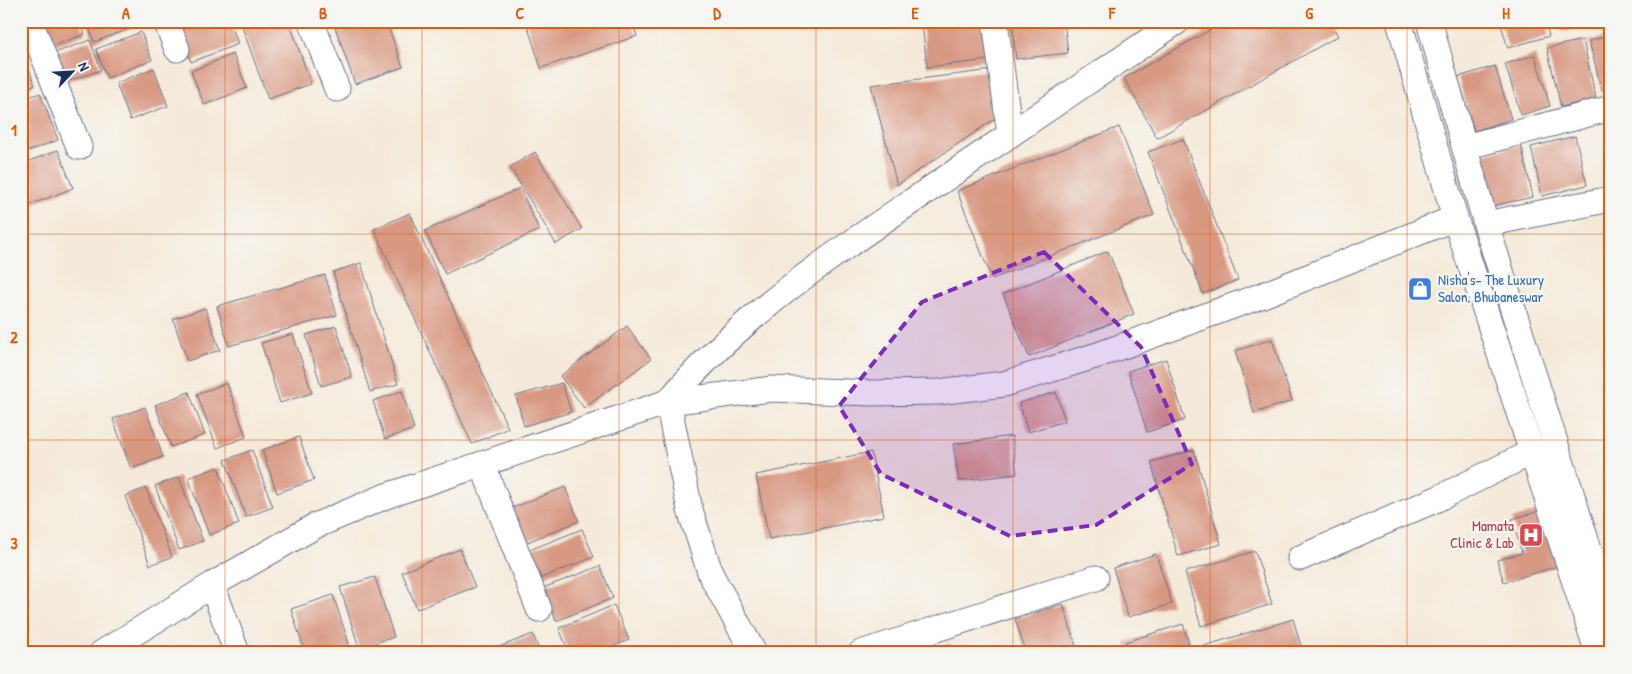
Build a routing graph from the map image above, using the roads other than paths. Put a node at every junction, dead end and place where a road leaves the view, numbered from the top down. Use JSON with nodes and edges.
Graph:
{"nodes":[{"id":1,"x":30,"y":21,"type":"edge"},
{"id":2,"x":166,"y":21,"type":"edge"},
{"id":3,"x":311,"y":21,"type":"edge"},
{"id":4,"x":995,"y":21,"type":"edge"},
{"id":5,"x":1178,"y":21,"type":"edge"},
{"id":6,"x":1399,"y":21,"type":"edge"},
{"id":7,"x":1428,"y":21,"type":"edge"},
{"id":8,"x":177,"y":49,"type":"dead end"},
{"id":9,"x":337,"y":89,"type":"dead end"},
{"id":10,"x":1611,"y":108,"type":"edge"},
{"id":11,"x":1010,"y":134,"type":"junction"},
{"id":12,"x":1465,"y":146,"type":"junction"},
{"id":13,"x":79,"y":147,"type":"dead end"},
{"id":14,"x":1611,"y":199,"type":"edge"},
{"id":15,"x":1455,"y":218,"type":"junction"},
{"id":16,"x":1486,"y":224,"type":"junction"},
{"id":17,"x":668,"y":402,"type":"junction"},
{"id":18,"x":1532,"y":452,"type":"junction"},
{"id":19,"x":482,"y":464,"type":"junction"},
{"id":20,"x":1300,"y":558,"type":"dead end"},
{"id":21,"x":1096,"y":578,"type":"dead end"},
{"id":22,"x":212,"y":585,"type":"junction"},
{"id":23,"x":539,"y":609,"type":"dead end"},
{"id":24,"x":1611,"y":619,"type":"edge"},
{"id":25,"x":102,"y":653,"type":"edge"},
{"id":26,"x":237,"y":653,"type":"edge"},
{"id":27,"x":754,"y":653,"type":"edge"},
{"id":28,"x":861,"y":653,"type":"edge"},
{"id":29,"x":1598,"y":653,"type":"edge"}],
"edges":[{"from":1,"to":13,"type":"street"},
{"from":2,"to":8,"type":"street"},
{"from":3,"to":9,"type":"street"},
{"from":4,"to":11,"type":"street"},
{"from":5,"to":11,"type":"street"},
{"from":6,"to":15,"type":"street"},
{"from":7,"to":12,"type":"street"},
{"from":10,"to":12,"type":"street"},
{"from":11,"to":17,"type":"street"},
{"from":12,"to":16,"type":"street"},
{"from":14,"to":16,"type":"street"},
{"from":15,"to":17,"type":"street"},
{"from":15,"to":18,"type":"street"},
{"from":16,"to":24,"type":"street"},
{"from":17,"to":19,"type":"street"},
{"from":17,"to":27,"type":"street"},
{"from":18,"to":20,"type":"street"},
{"from":18,"to":29,"type":"street"},
{"from":19,"to":22,"type":"street"},
{"from":19,"to":23,"type":"street"},
{"from":21,"to":28,"type":"street"},
{"from":22,"to":25,"type":"street"},
{"from":22,"to":26,"type":"street"}]}
